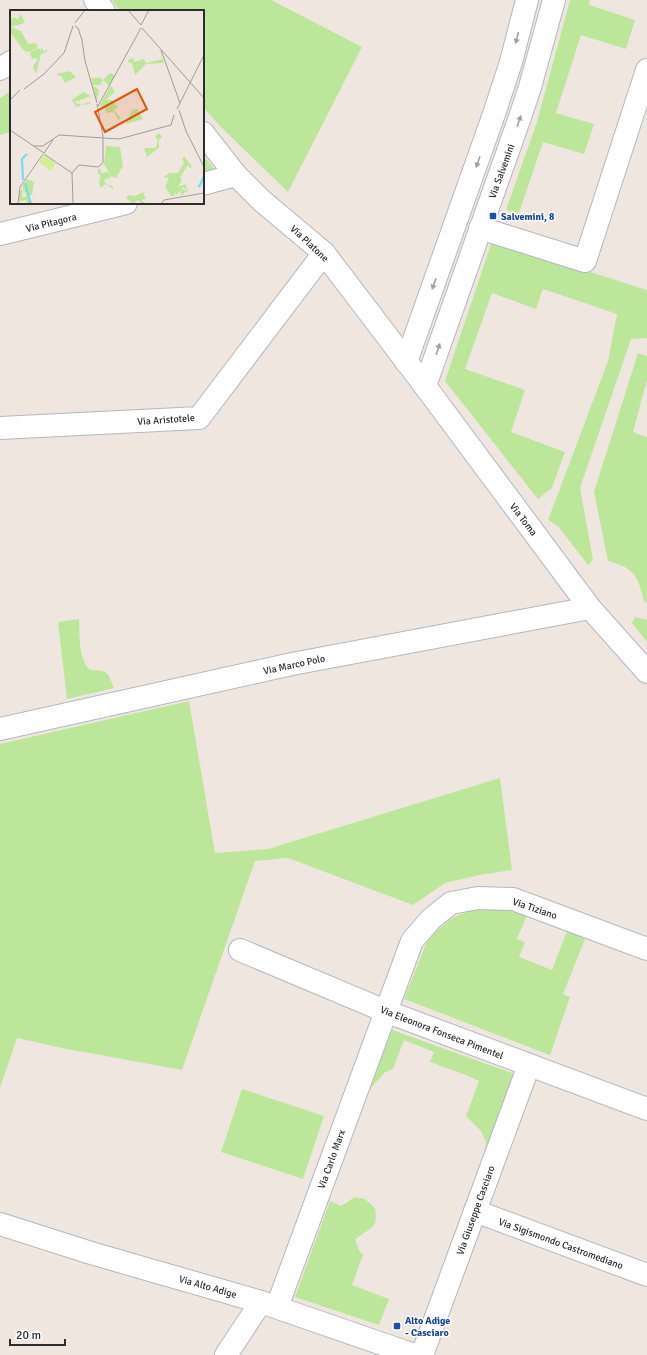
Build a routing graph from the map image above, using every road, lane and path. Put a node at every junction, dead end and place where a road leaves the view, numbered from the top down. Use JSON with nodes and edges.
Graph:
{"nodes":[{"id":1,"x":527,"y":0,"type":"edge"},
{"id":2,"x":554,"y":0,"type":"edge"},
{"id":3,"x":10,"y":63,"type":"edge"},
{"id":4,"x":0,"y":69,"type":"edge"},
{"id":5,"x":647,"y":70,"type":"edge"},
{"id":6,"x":204,"y":134,"type":"edge"},
{"id":7,"x":236,"y":175,"type":"junction"},
{"id":8,"x":204,"y":184,"type":"edge"},
{"id":9,"x":122,"y":204,"type":"edge"},
{"id":10,"x":480,"y":228,"type":"junction"},
{"id":11,"x":0,"y":234,"type":"edge"},
{"id":12,"x":324,"y":253,"type":"junction"},
{"id":13,"x":406,"y":362,"type":"junction"},
{"id":14,"x":425,"y":386,"type":"junction"},
{"id":15,"x":0,"y":428,"type":"edge"},
{"id":16,"x":590,"y":608,"type":"junction"},
{"id":17,"x":647,"y":672,"type":"edge"},
{"id":18,"x":0,"y":729,"type":"edge"},
{"id":19,"x":647,"y":949,"type":"edge"},
{"id":20,"x":240,"y":950,"type":"dead end"},
{"id":21,"x":385,"y":1011,"type":"junction"},
{"id":22,"x":529,"y":1065,"type":"junction"},
{"id":23,"x":647,"y":1109,"type":"edge"},
{"id":24,"x":475,"y":1211,"type":"junction"},
{"id":25,"x":0,"y":1224,"type":"edge"},
{"id":26,"x":647,"y":1275,"type":"edge"},
{"id":27,"x":269,"y":1304,"type":"junction"},
{"id":28,"x":226,"y":1355,"type":"edge"},
{"id":29,"x":414,"y":1355,"type":"edge"},
{"id":30,"x":422,"y":1355,"type":"edge"}],
"edges":[{"from":1,"to":13,"type":"street","one_way":true},
{"from":10,"to":2,"type":"street","name":"Via Salvemini","one_way":true},
{"from":3,"to":4,"type":"street"},
{"from":5,"to":10,"type":"street"},
{"from":6,"to":7,"type":"street","name":"Via Platone"},
{"from":7,"to":8,"type":"street"},
{"from":7,"to":12,"type":"street","name":"Via Platone"},
{"from":9,"to":11,"type":"street","name":"Via Pitagora"},
{"from":14,"to":10,"type":"street","name":"Via Salvemini","one_way":true},
{"from":12,"to":13,"type":"street","name":"Via Platone"},
{"from":12,"to":15,"type":"street","name":"Via Aristotele"},
{"from":13,"to":14,"type":"street","name":"Via Toma"},
{"from":14,"to":16,"type":"street","name":"Via Toma"},
{"from":16,"to":17,"type":"street","name":"Via Toma"},
{"from":16,"to":18,"type":"street","name":"Via Marco Polo"},
{"from":19,"to":21,"type":"street","name":"Via Tiziano"},
{"from":20,"to":21,"type":"street","name":"Via Eleonora Fonseca Pimentel"},
{"from":21,"to":22,"type":"street","name":"Via Eleonora Fonseca Pimentel"},
{"from":21,"to":27,"type":"street","name":"Via Carlo Marx"},
{"from":22,"to":23,"type":"street","name":"Via Eleonora Fonseca Pimentel"},
{"from":22,"to":24,"type":"street","name":"Via Giuseppe Casciaro"},
{"from":24,"to":26,"type":"street","name":"Via Sigismondo Castromediano"},
{"from":24,"to":30,"type":"street","name":"Via Giuseppe Casciaro"},
{"from":25,"to":27,"type":"street","name":"Via Alto Adige"},
{"from":27,"to":28,"type":"street","name":"Via Carlo Marx"},
{"from":27,"to":29,"type":"street","name":"Via Alto Adige"}]}
